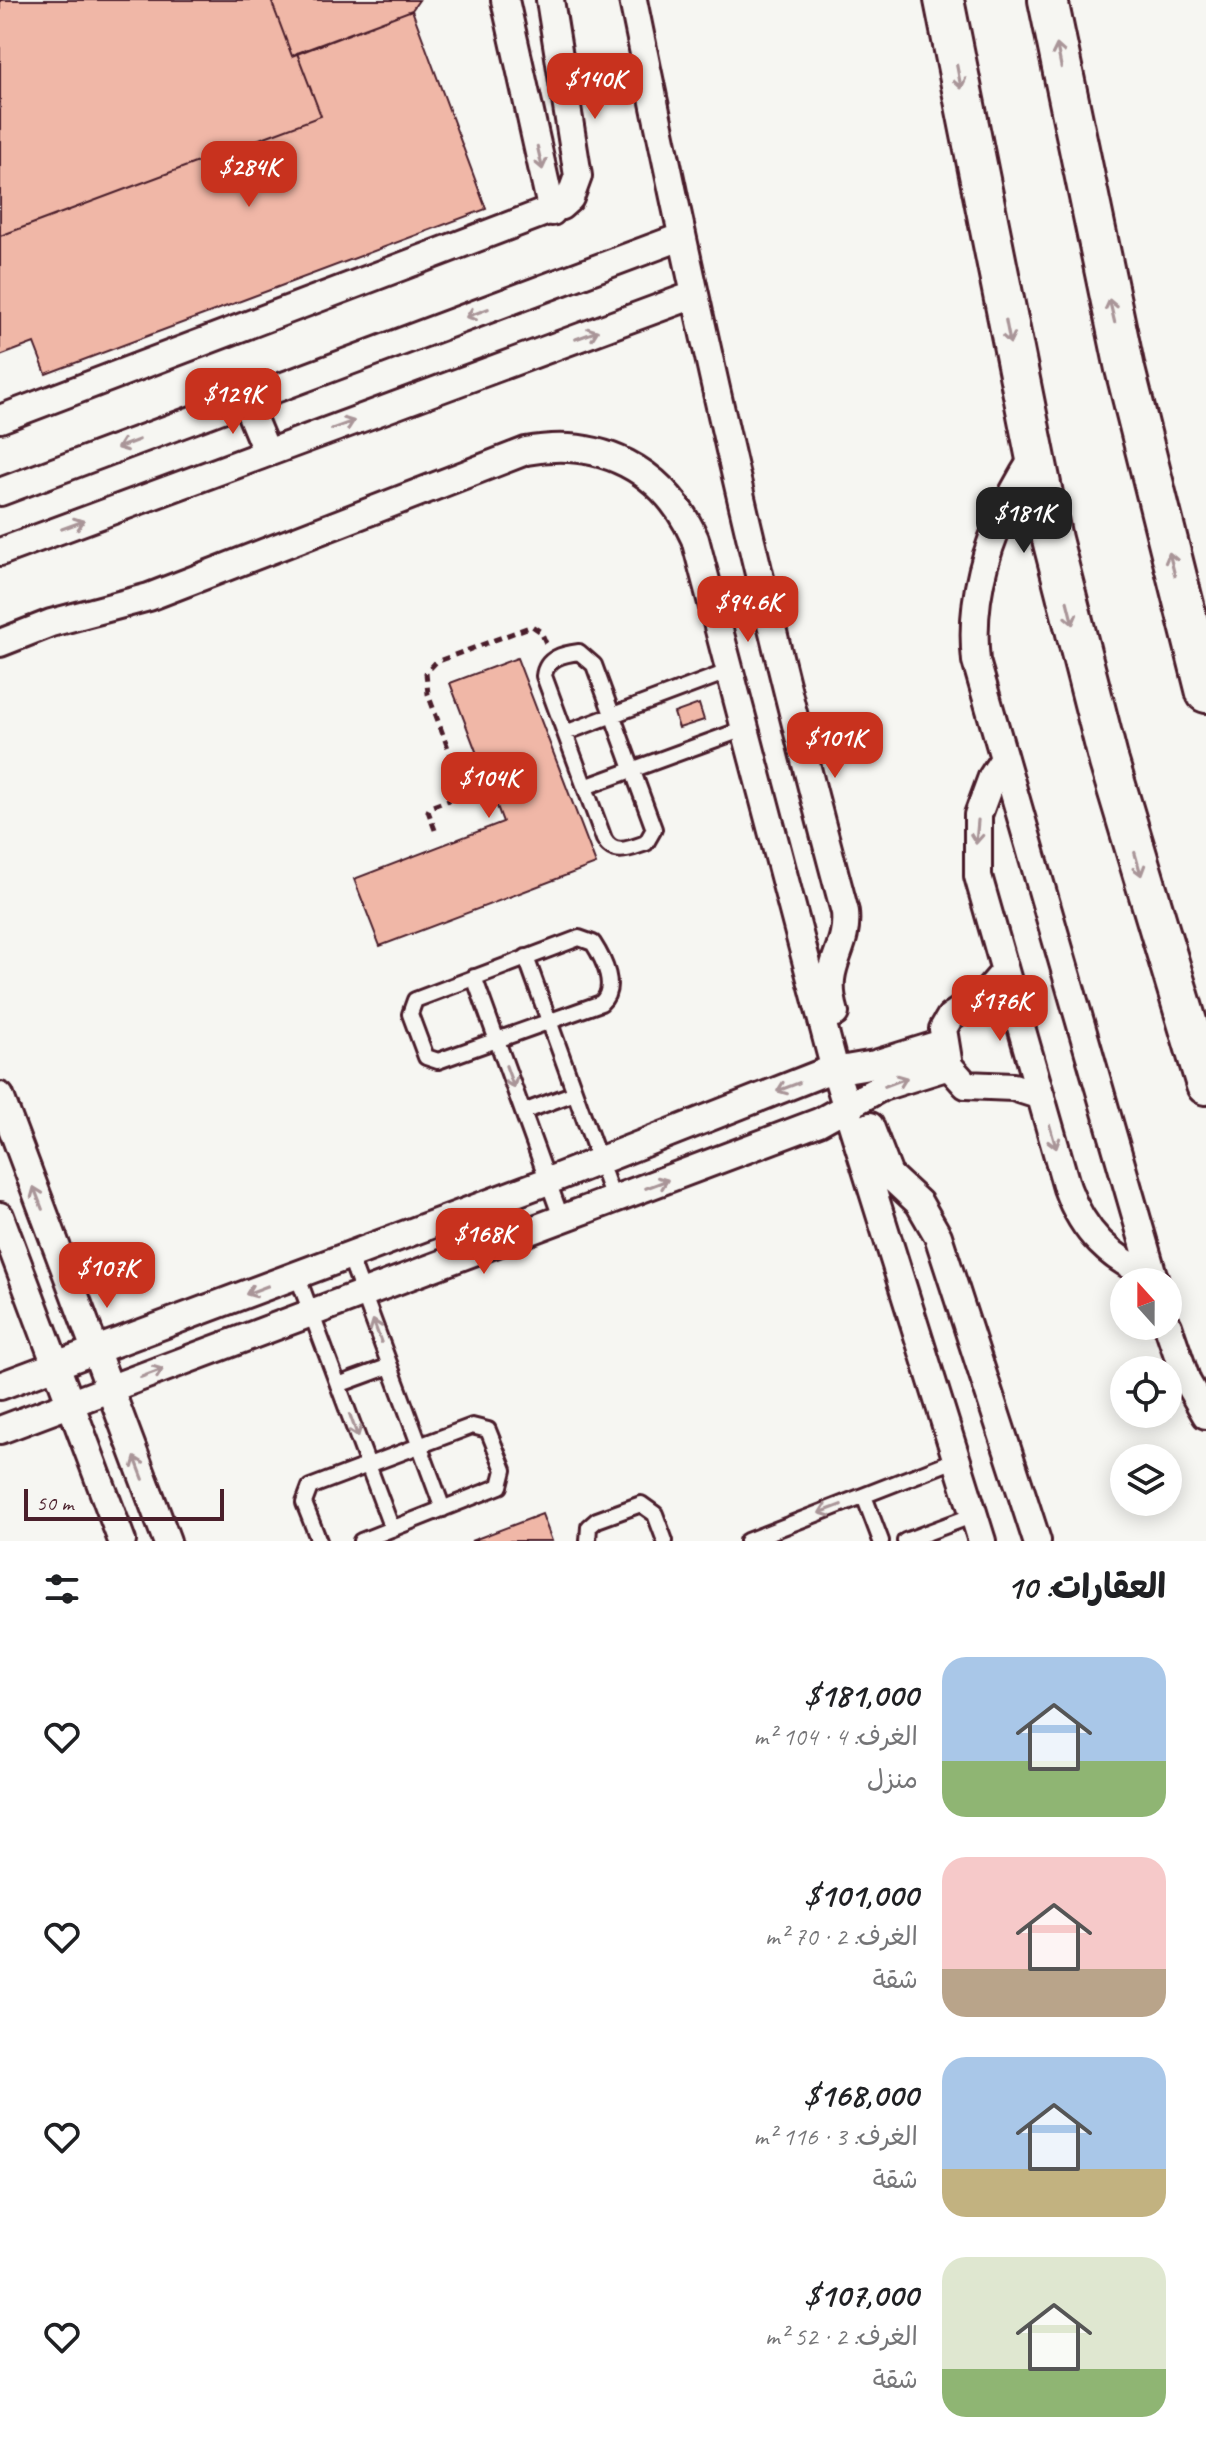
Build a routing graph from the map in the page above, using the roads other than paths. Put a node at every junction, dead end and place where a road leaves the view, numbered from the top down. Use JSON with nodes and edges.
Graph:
{"nodes":[{"id":1,"x":505,"y":0,"type":"edge"},
{"id":2,"x":550,"y":0,"type":"edge"},
{"id":3,"x":633,"y":0,"type":"edge"},
{"id":4,"x":944,"y":0,"type":"edge"},
{"id":5,"x":1048,"y":0,"type":"edge"},
{"id":6,"x":552,"y":212,"type":"junction"},
{"id":7,"x":681,"y":237,"type":"junction"},
{"id":8,"x":694,"y":295,"type":"junction"},
{"id":9,"x":245,"y":400,"type":"junction"},
{"id":10,"x":0,"y":419,"type":"edge"},
{"id":11,"x":267,"y":453,"type":"junction"},
{"id":12,"x":1034,"y":457,"type":"junction"},
{"id":13,"x":0,"y":492,"type":"edge"},
{"id":14,"x":0,"y":552,"type":"edge"},
{"id":15,"x":0,"y":643,"type":"edge"},
{"id":16,"x":730,"y":671,"type":"junction"},
{"id":17,"x":1206,"y":693,"type":"edge"},
{"id":18,"x":613,"y":715,"type":"junction"},
{"id":19,"x":744,"y":729,"type":"junction"},
{"id":20,"x":565,"y":733,"type":"junction"},
{"id":21,"x":1003,"y":760,"type":"junction"},
{"id":22,"x":632,"y":769,"type":"junction"},
{"id":23,"x":585,"y":787,"type":"junction"},
{"id":24,"x":526,"y":957,"type":"junction"},
{"id":25,"x":1005,"y":971,"type":"junction"},
{"id":26,"x":474,"y":977,"type":"junction"},
{"id":27,"x":549,"y":1022,"type":"junction"},
{"id":28,"x":497,"y":1040,"type":"junction"},
{"id":29,"x":946,"y":1054,"type":"junction"},
{"id":30,"x":843,"y":1070,"type":"junction"},
{"id":31,"x":1206,"y":1085,"type":"edge"},
{"id":32,"x":575,"y":1093,"type":"junction"},
{"id":33,"x":0,"y":1096,"type":"edge"},
{"id":34,"x":1041,"y":1096,"type":"junction"},
{"id":35,"x":854,"y":1103,"type":"junction"},
{"id":36,"x":523,"y":1112,"type":"junction"},
{"id":37,"x":600,"y":1161,"type":"junction"},
{"id":38,"x":548,"y":1181,"type":"junction"},
{"id":39,"x":614,"y":1201,"type":"junction"},
{"id":40,"x":0,"y":1216,"type":"edge"},
{"id":41,"x":562,"y":1220,"type":"junction"},
{"id":42,"x":349,"y":1255,"type":"junction"},
{"id":43,"x":1134,"y":1268,"type":"edge"},
{"id":44,"x":1151,"y":1268,"type":"edge"},
{"id":45,"x":297,"y":1275,"type":"junction"},
{"id":46,"x":363,"y":1294,"type":"junction"},
{"id":47,"x":311,"y":1313,"type":"junction"},
{"id":48,"x":1173,"y":1340,"type":"edge"},
{"id":49,"x":95,"y":1350,"type":"junction"},
{"id":50,"x":56,"y":1364,"type":"junction"},
{"id":51,"x":390,"y":1366,"type":"junction"},
{"id":52,"x":338,"y":1385,"type":"junction"},
{"id":53,"x":0,"y":1386,"type":"edge"},
{"id":54,"x":110,"y":1389,"type":"junction"},
{"id":55,"x":70,"y":1404,"type":"junction"},
{"id":56,"x":1206,"y":1415,"type":"edge"},
{"id":57,"x":0,"y":1430,"type":"edge"},
{"id":58,"x":420,"y":1446,"type":"junction"},
{"id":59,"x":955,"y":1460,"type":"junction"},
{"id":60,"x":368,"y":1465,"type":"junction"},
{"id":61,"x":864,"y":1496,"type":"junction"},
{"id":62,"x":443,"y":1509,"type":"junction"},
{"id":63,"x":974,"y":1515,"type":"junction"},
{"id":64,"x":392,"y":1529,"type":"junction"},
{"id":65,"x":122,"y":1541,"type":"edge"},
{"id":66,"x":167,"y":1541,"type":"edge"},
{"id":67,"x":319,"y":1541,"type":"edge"},
{"id":68,"x":361,"y":1541,"type":"edge"},
{"id":69,"x":588,"y":1541,"type":"edge"},
{"id":70,"x":665,"y":1541,"type":"edge"},
{"id":71,"x":747,"y":1541,"type":"edge"},
{"id":72,"x":881,"y":1541,"type":"edge"},
{"id":73,"x":905,"y":1541,"type":"edge"},
{"id":74,"x":982,"y":1541,"type":"edge"},
{"id":75,"x":1037,"y":1541,"type":"edge"}],
"edges":[{"from":1,"to":6,"type":"street","one_way":true},
{"from":2,"to":6,"type":"street"},
{"from":3,"to":7,"type":"street"},
{"from":4,"to":12,"type":"main road","one_way":true},
{"from":17,"to":5,"type":"main road","one_way":true},
{"from":6,"to":10,"type":"street"},
{"from":7,"to":8,"type":"street"},
{"from":7,"to":9,"type":"street","one_way":true},
{"from":11,"to":8,"type":"street","one_way":true},
{"from":8,"to":30,"type":"street"},
{"from":9,"to":11,"type":"street"},
{"from":9,"to":13,"type":"street","one_way":true},
{"from":14,"to":11,"type":"street","one_way":true},
{"from":12,"to":21,"type":"street"},
{"from":12,"to":31,"type":"main road","one_way":true},
{"from":15,"to":16,"type":"street"},
{"from":16,"to":18,"type":"lane"},
{"from":16,"to":19,"type":"street"},
{"from":18,"to":20,"type":"lane"},
{"from":18,"to":20,"type":"lane"},
{"from":18,"to":22,"type":"lane"},
{"from":19,"to":22,"type":"lane"},
{"from":19,"to":30,"type":"street"},
{"from":20,"to":23,"type":"lane"},
{"from":21,"to":25,"type":"street","one_way":true},
{"from":21,"to":44,"type":"street"},
{"from":22,"to":23,"type":"lane"},
{"from":22,"to":23,"type":"lane"},
{"from":24,"to":26,"type":"lane"},
{"from":24,"to":27,"type":"lane"},
{"from":24,"to":27,"type":"lane"},
{"from":25,"to":29,"type":"street"},
{"from":25,"to":34,"type":"street"},
{"from":26,"to":28,"type":"lane"},
{"from":26,"to":28,"type":"lane"},
{"from":27,"to":28,"type":"lane"},
{"from":27,"to":32,"type":"lane"},
{"from":28,"to":36,"type":"lane","one_way":true},
{"from":29,"to":30,"type":"street"},
{"from":29,"to":34,"type":"street"},
{"from":35,"to":29,"type":"street","one_way":true},
{"from":30,"to":35,"type":"street"},
{"from":30,"to":37,"type":"street","one_way":true},
{"from":32,"to":36,"type":"lane"},
{"from":32,"to":37,"type":"lane"},
{"from":49,"to":33,"type":"street","one_way":true},
{"from":34,"to":43,"type":"street","one_way":true},
{"from":39,"to":35,"type":"street","one_way":true},
{"from":35,"to":59,"type":"street"},
{"from":35,"to":75,"type":"street"},
{"from":36,"to":38,"type":"lane"},
{"from":37,"to":38,"type":"street"},
{"from":37,"to":39,"type":"lane"},
{"from":38,"to":41,"type":"lane"},
{"from":38,"to":42,"type":"street"},
{"from":39,"to":41,"type":"street"},
{"from":40,"to":50,"type":"street"},
{"from":41,"to":46,"type":"street"},
{"from":42,"to":45,"type":"street"},
{"from":42,"to":46,"type":"lane"},
{"from":45,"to":47,"type":"lane"},
{"from":45,"to":49,"type":"street","one_way":true},
{"from":46,"to":47,"type":"street"},
{"from":51,"to":46,"type":"lane","one_way":true},
{"from":47,"to":52,"type":"lane"},
{"from":54,"to":47,"type":"street","one_way":true},
{"from":48,"to":56,"type":"street"},
{"from":49,"to":50,"type":"street"},
{"from":49,"to":54,"type":"street"},
{"from":50,"to":53,"type":"street"},
{"from":50,"to":55,"type":"street"},
{"from":51,"to":52,"type":"lane"},
{"from":51,"to":58,"type":"lane"},
{"from":52,"to":60,"type":"lane","one_way":true},
{"from":54,"to":55,"type":"street"},
{"from":66,"to":54,"type":"street","one_way":true},
{"from":55,"to":57,"type":"street"},
{"from":55,"to":65,"type":"street"},
{"from":58,"to":60,"type":"lane"},
{"from":58,"to":62,"type":"lane"},
{"from":58,"to":62,"type":"lane"},
{"from":59,"to":61,"type":"lane"},
{"from":59,"to":63,"type":"street"},
{"from":60,"to":64,"type":"lane"},
{"from":60,"to":67,"type":"lane"},
{"from":61,"to":71,"type":"lane","one_way":true},
{"from":61,"to":72,"type":"lane"},
{"from":62,"to":64,"type":"lane"},
{"from":63,"to":73,"type":"lane"},
{"from":63,"to":74,"type":"street"},
{"from":64,"to":68,"type":"lane"},
{"from":69,"to":70,"type":"lane"}]}
